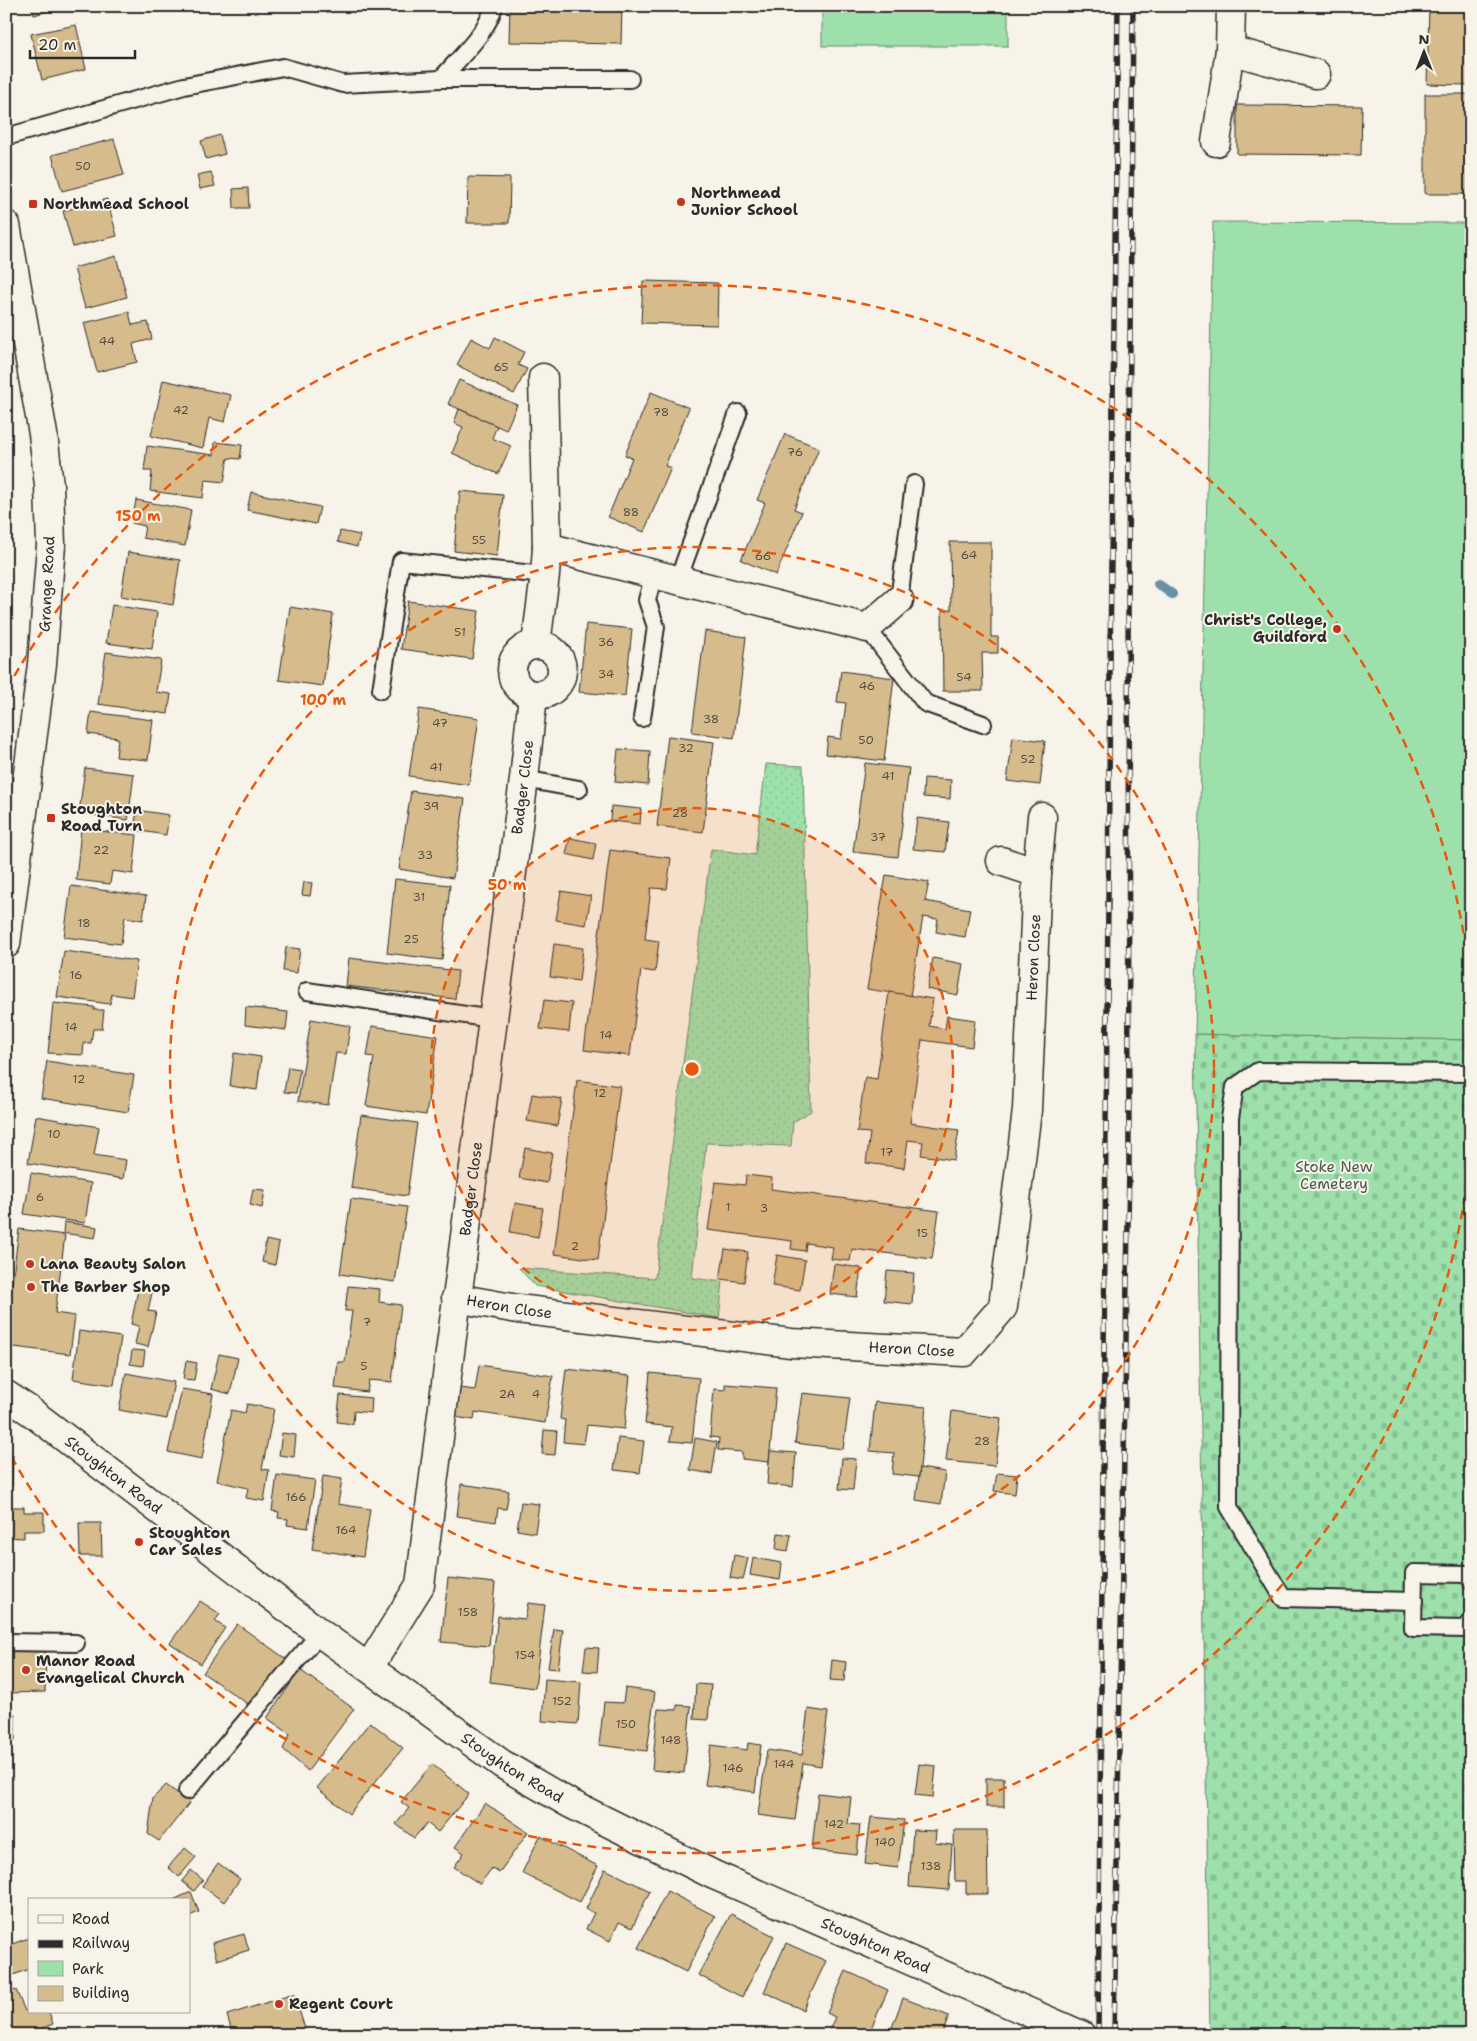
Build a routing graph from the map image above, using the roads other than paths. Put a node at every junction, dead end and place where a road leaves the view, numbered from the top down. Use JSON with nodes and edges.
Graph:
{"nodes":[{"id":1,"x":494,"y":6,"type":"edge"},
{"id":2,"x":1231,"y":6,"type":"edge"},
{"id":3,"x":1230,"y":50,"type":"junction"},
{"id":4,"x":1316,"y":74,"type":"dead end"},
{"id":5,"x":441,"y":79,"type":"junction"},
{"id":6,"x":630,"y":79,"type":"dead end"},
{"id":7,"x":6,"y":137,"type":"edge"},
{"id":8,"x":1216,"y":142,"type":"dead end"},
{"id":9,"x":7,"y":230,"type":"edge"},
{"id":10,"x":543,"y":378,"type":"dead end"},
{"id":11,"x":738,"y":413,"type":"dead end"},
{"id":12,"x":914,"y":484,"type":"dead end"},
{"id":13,"x":547,"y":547,"type":"junction"},
{"id":14,"x":546,"y":576,"type":"junction"},
{"id":15,"x":666,"y":577,"type":"junction"},
{"id":16,"x":899,"y":600,"type":"joint"},
{"id":17,"x":867,"y":628,"type":"junction"},
{"id":18,"x":381,"y":690,"type":"dead end"},
{"id":19,"x":642,"y":718,"type":"dead end"},
{"id":20,"x":983,"y":724,"type":"dead end"},
{"id":21,"x":524,"y":779,"type":"junction"},
{"id":22,"x":579,"y":789,"type":"dead end"},
{"id":23,"x":1042,"y":817,"type":"dead end"},
{"id":24,"x":1000,"y":861,"type":"dead end"},
{"id":25,"x":1037,"y":873,"type":"junction"},
{"id":26,"x":6,"y":944,"type":"edge"},
{"id":27,"x":307,"y":991,"type":"dead end"},
{"id":28,"x":492,"y":1020,"type":"junction"},
{"id":29,"x":1471,"y":1073,"type":"edge"},
{"id":30,"x":456,"y":1298,"type":"junction"},
{"id":31,"x":6,"y":1395,"type":"edge"},
{"id":32,"x":1471,"y":1580,"type":"edge"},
{"id":33,"x":1414,"y":1600,"type":"junction"},
{"id":34,"x":1471,"y":1621,"type":"edge"},
{"id":35,"x":320,"y":1632,"type":"junction"},
{"id":36,"x":6,"y":1642,"type":"edge"},
{"id":37,"x":76,"y":1643,"type":"dead end"},
{"id":38,"x":369,"y":1667,"type":"junction"},
{"id":39,"x":187,"y":1791,"type":"dead end"},
{"id":40,"x":1081,"y":2035,"type":"edge"}],
"edges":[{"from":1,"to":5,"type":"lane"},
{"from":2,"to":3,"type":"street"},
{"from":3,"to":4,"type":"street"},
{"from":3,"to":8,"type":"street"},
{"from":5,"to":6,"type":"lane"},
{"from":5,"to":7,"type":"lane"},
{"from":9,"to":26,"type":"street","name":"Grange Road"},
{"from":10,"to":13,"type":"street","name":"Badger Close"},
{"from":11,"to":15,"type":"lane"},
{"from":12,"to":16,"type":"lane"},
{"from":13,"to":14,"type":"street","name":"Badger Close"},
{"from":13,"to":15,"type":"street"},
{"from":14,"to":18,"type":"lane"},
{"from":14,"to":21,"type":"street","name":"Badger Close"},
{"from":15,"to":17,"type":"street"},
{"from":15,"to":19,"type":"lane"},
{"from":16,"to":17,"type":"street"},
{"from":17,"to":20,"type":"lane"},
{"from":21,"to":22,"type":"lane"},
{"from":21,"to":28,"type":"street","name":"Badger Close"},
{"from":23,"to":25,"type":"street","name":"Heron Close"},
{"from":24,"to":25,"type":"street"},
{"from":25,"to":30,"type":"street","name":"Heron Close"},
{"from":27,"to":28,"type":"lane"},
{"from":28,"to":30,"type":"street","name":"Badger Close"},
{"from":29,"to":33,"type":"lane"},
{"from":30,"to":38,"type":"street","name":"Badger Close"},
{"from":31,"to":35,"type":"street","name":"Stoughton Road"},
{"from":32,"to":33,"type":"lane"},
{"from":33,"to":34,"type":"lane"},
{"from":35,"to":38,"type":"street","name":"Stoughton Road"},
{"from":35,"to":39,"type":"lane"},
{"from":36,"to":37,"type":"lane"},
{"from":38,"to":40,"type":"street","name":"Stoughton Road"}]}
